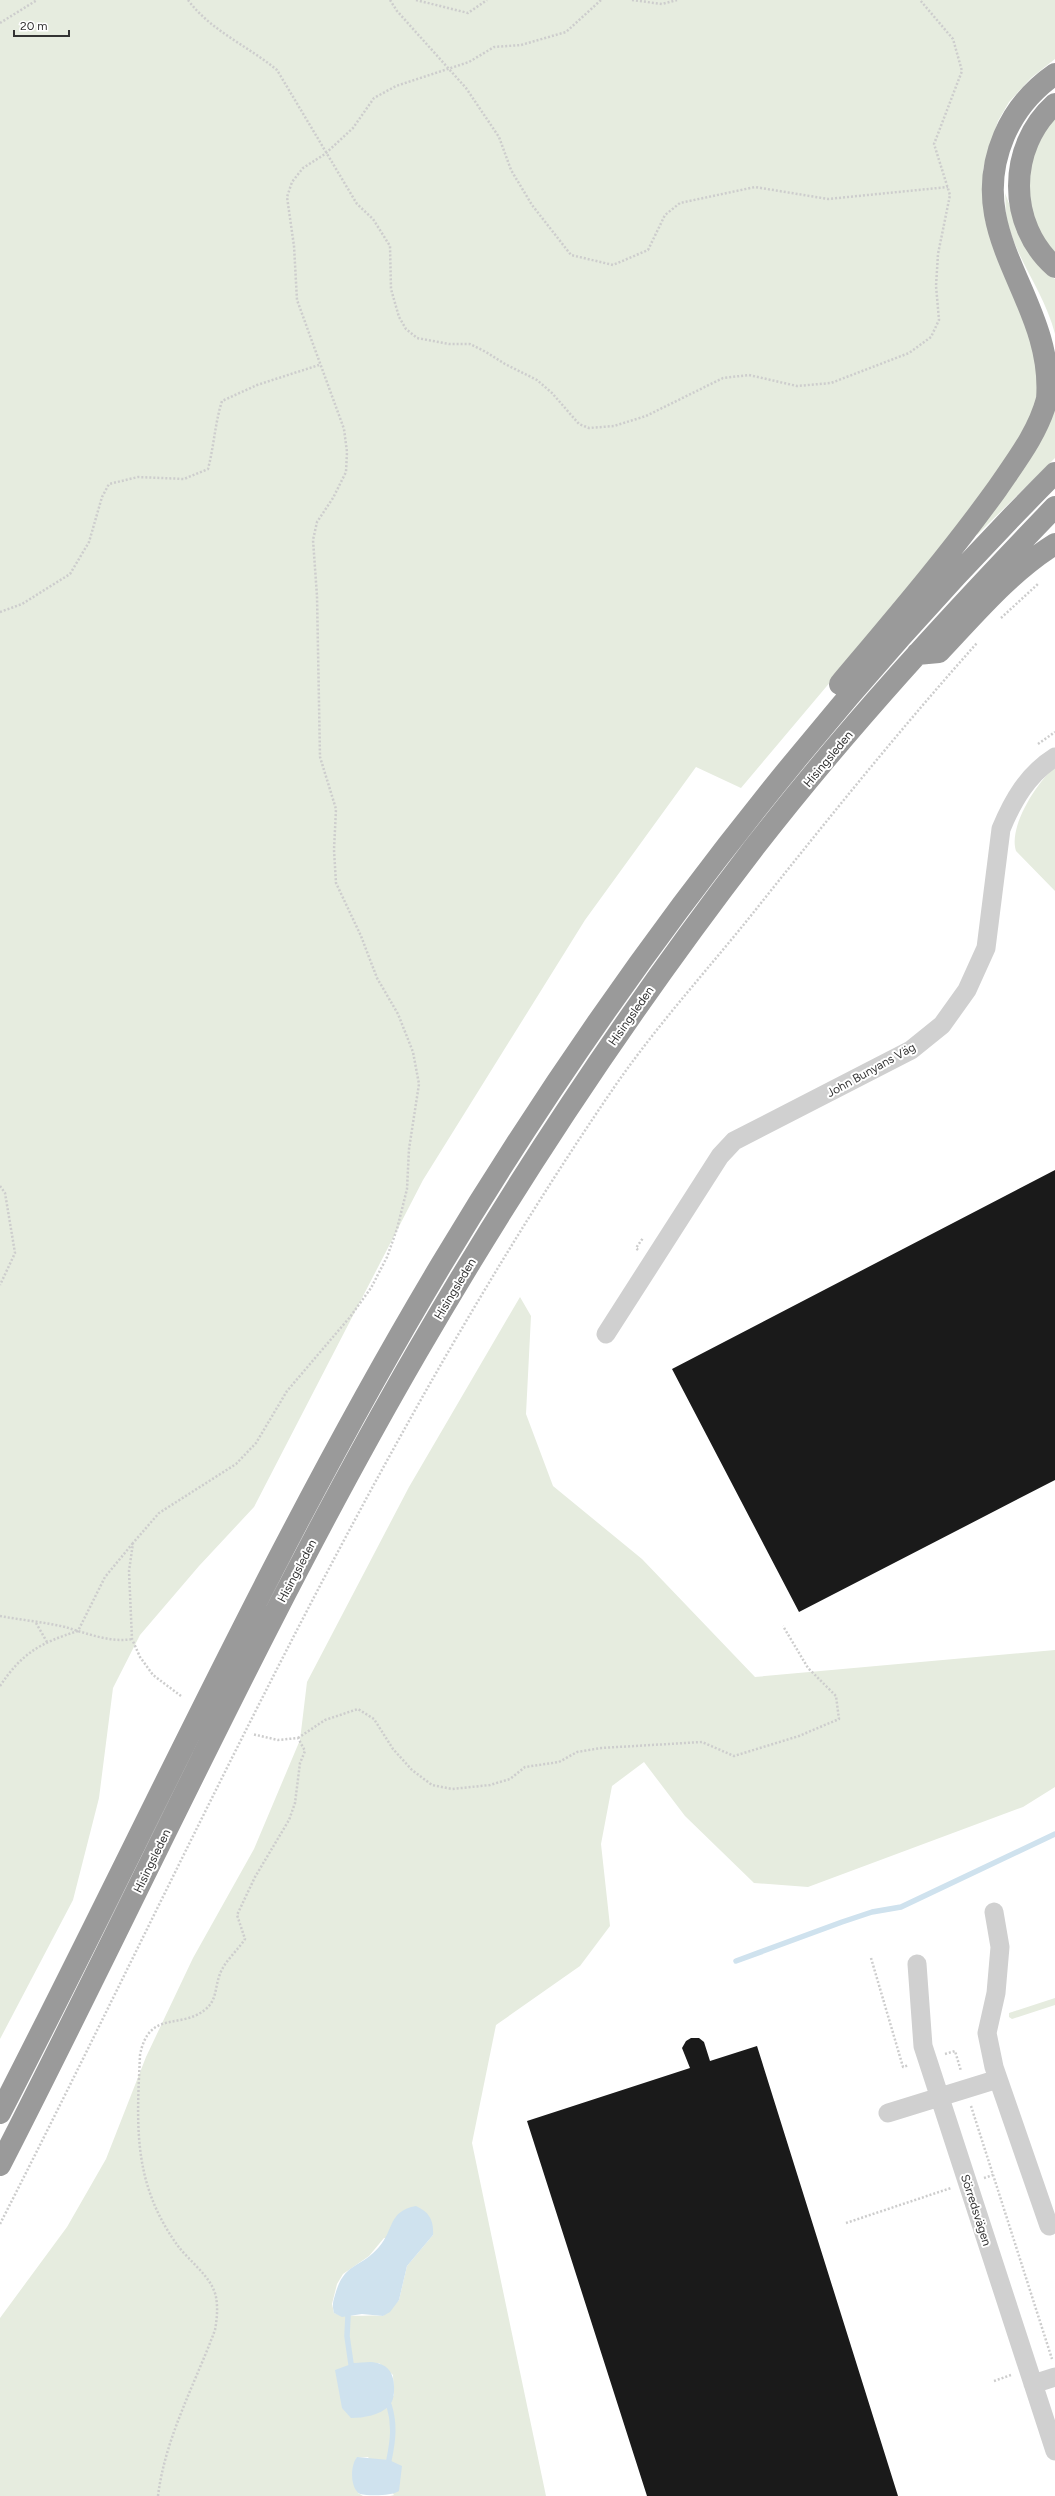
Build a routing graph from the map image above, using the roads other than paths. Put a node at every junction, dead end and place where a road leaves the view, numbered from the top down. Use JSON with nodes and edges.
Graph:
{"nodes":[{"id":1,"x":1055,"y":74,"type":"edge"},
{"id":2,"x":1055,"y":104,"type":"edge"},
{"id":3,"x":1055,"y":267,"type":"edge"},
{"id":4,"x":1055,"y":473,"type":"edge"},
{"id":5,"x":1055,"y":507,"type":"edge"},
{"id":6,"x":1055,"y":544,"type":"edge"},
{"id":7,"x":917,"y":654,"type":"junction"},
{"id":8,"x":1055,"y":757,"type":"edge"},
{"id":9,"x":789,"y":768,"type":"junction"},
{"id":10,"x":606,"y":1334,"type":"dead end"},
{"id":11,"x":994,"y":1912,"type":"dead end"},
{"id":12,"x":917,"y":1964,"type":"dead end"},
{"id":13,"x":998,"y":2078,"type":"junction"},
{"id":14,"x":939,"y":2096,"type":"junction"},
{"id":15,"x":0,"y":2113,"type":"edge"},
{"id":16,"x":888,"y":2113,"type":"dead end"},
{"id":17,"x":0,"y":2165,"type":"edge"},
{"id":18,"x":1049,"y":2226,"type":"dead end"},
{"id":19,"x":1055,"y":2377,"type":"edge"},
{"id":20,"x":1033,"y":2384,"type":"junction"},
{"id":21,"x":1055,"y":2451,"type":"edge"}],
"edges":[{"from":1,"to":9,"type":"highway"},
{"from":2,"to":3,"type":"highway"},
{"from":4,"to":9,"type":"highway","name":"Hisingsleden"},
{"from":5,"to":7,"type":"highway","name":"Hisingsleden"},
{"from":6,"to":7,"type":"highway"},
{"from":7,"to":17,"type":"highway","name":"Hisingsleden"},
{"from":8,"to":10,"type":"lane","name":"John Bunyans Väg"},
{"from":9,"to":15,"type":"highway","name":"Hisingsleden"},
{"from":11,"to":13,"type":"lane"},
{"from":12,"to":14,"type":"lane","name":"Sörredsvägen"},
{"from":13,"to":14,"type":"lane"},
{"from":13,"to":18,"type":"lane"},
{"from":14,"to":16,"type":"lane"},
{"from":14,"to":20,"type":"lane","name":"Sörredsvägen"},
{"from":19,"to":20,"type":"lane"},
{"from":20,"to":21,"type":"lane","name":"Sörredsvägen"}]}
